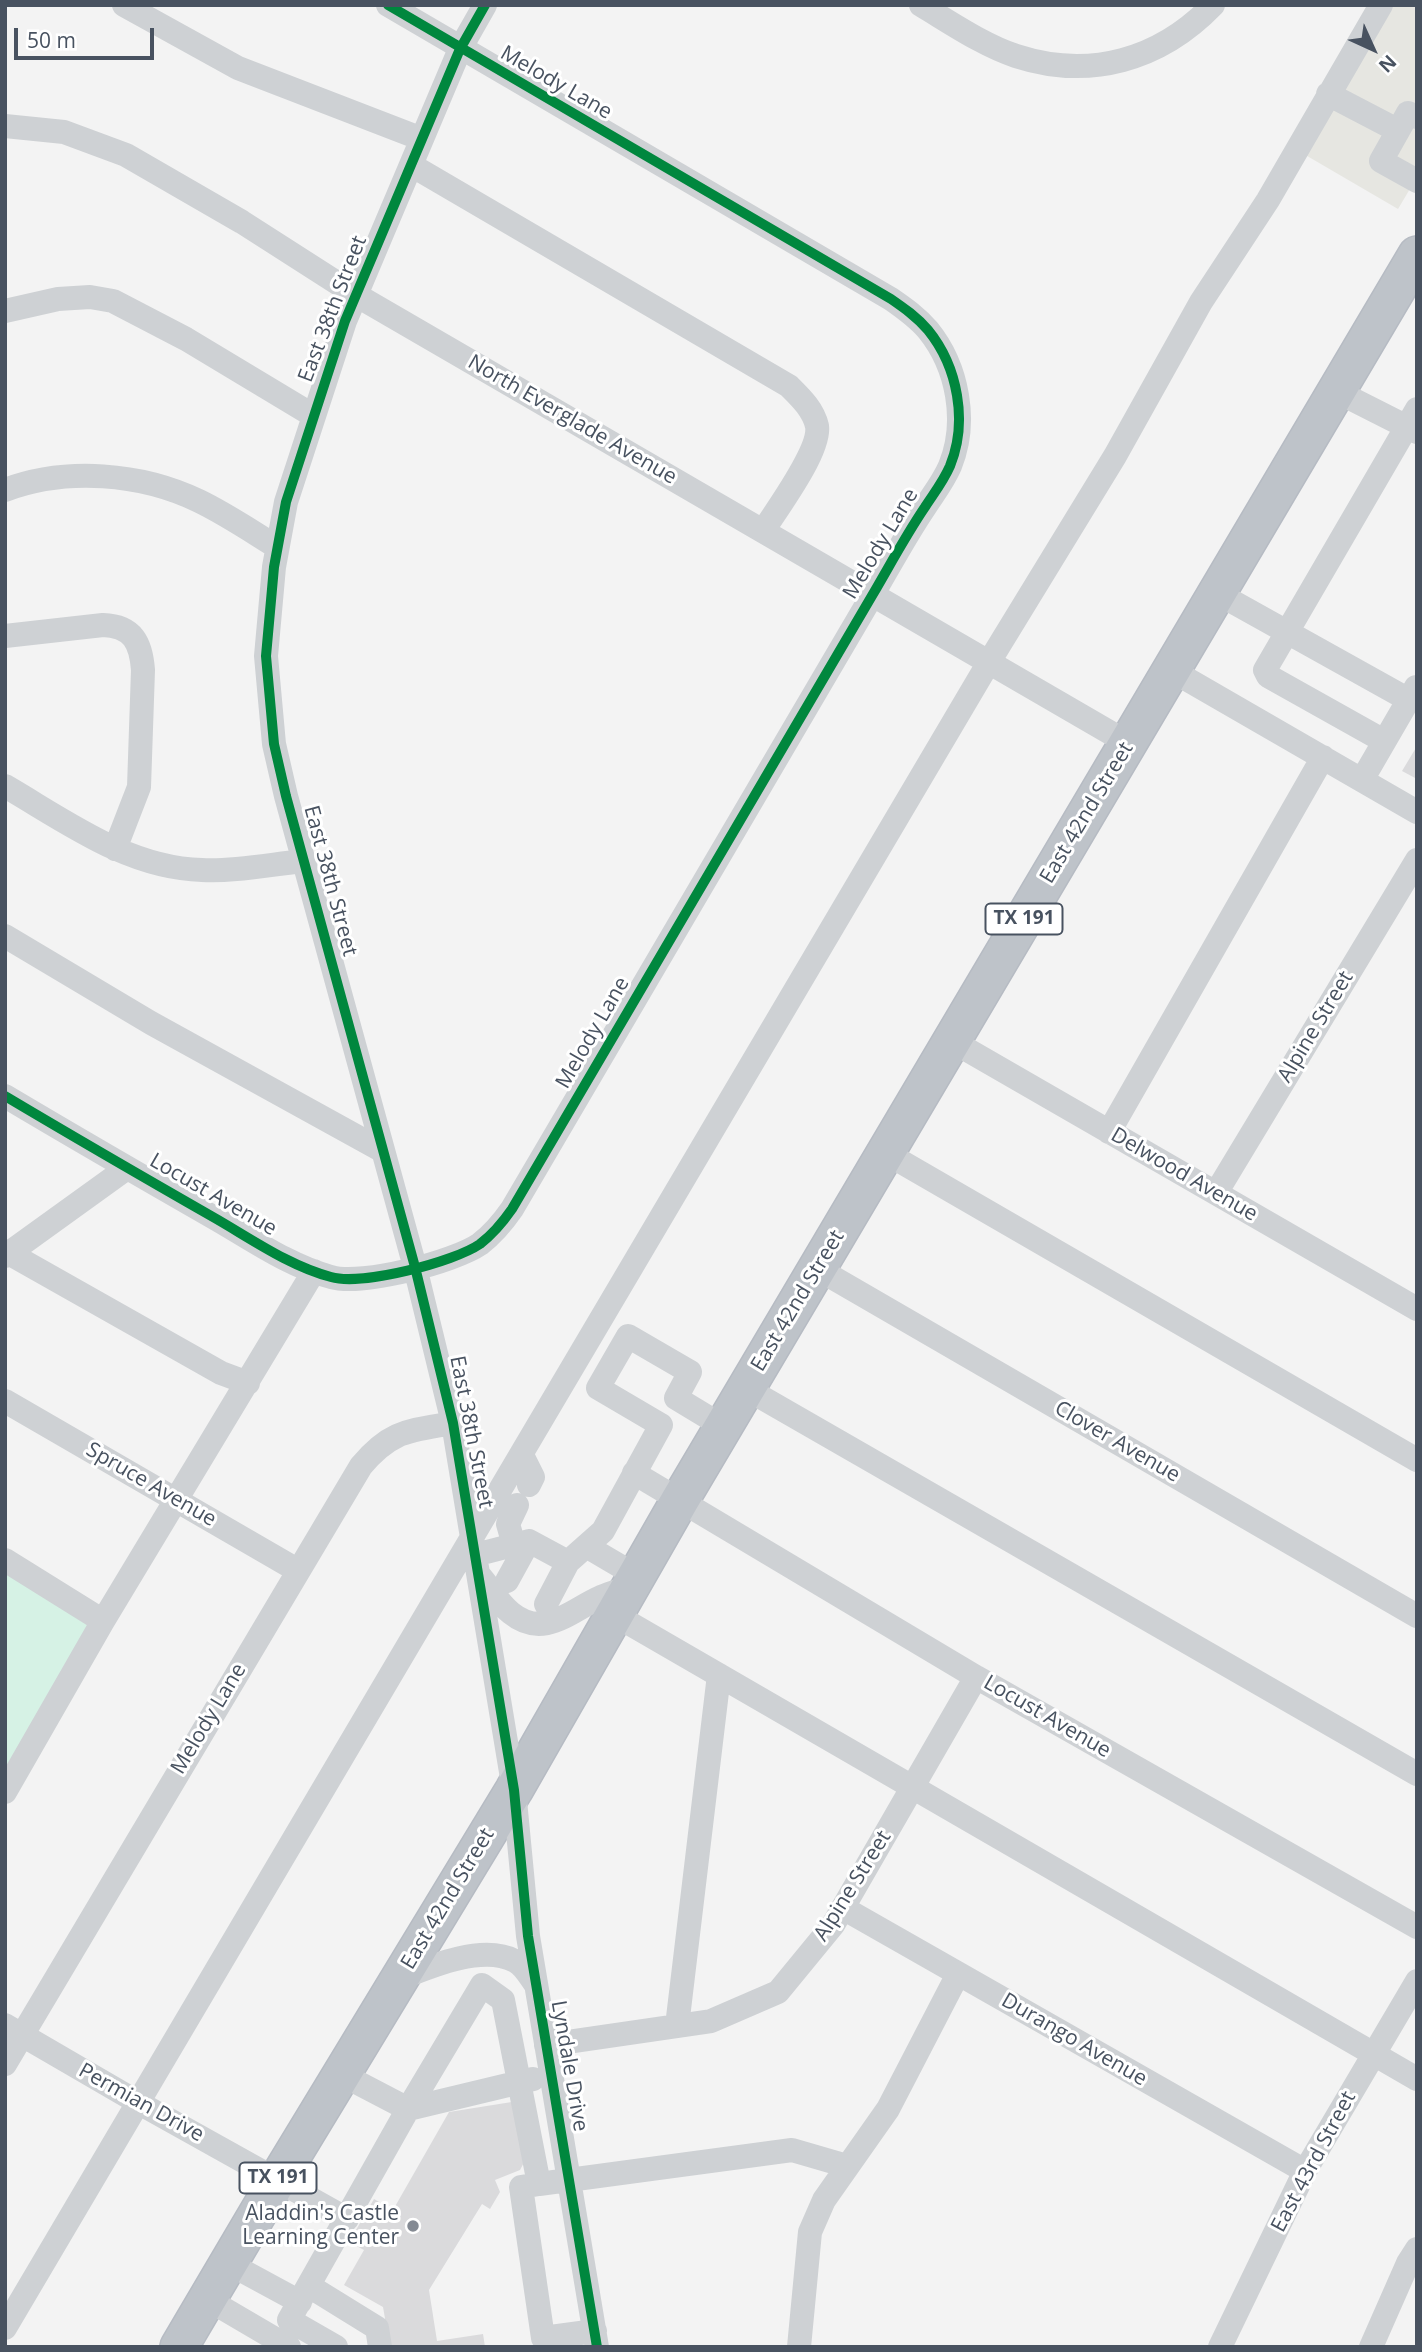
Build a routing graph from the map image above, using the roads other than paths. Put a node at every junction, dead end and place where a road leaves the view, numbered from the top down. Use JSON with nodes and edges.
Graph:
{"nodes":[{"id":1,"x":124,"y":5,"type":"edge"},
{"id":2,"x":388,"y":5,"type":"edge"},
{"id":3,"x":485,"y":5,"type":"edge"},
{"id":4,"x":921,"y":5,"type":"edge"},
{"id":5,"x":1213,"y":5,"type":"edge"},
{"id":6,"x":1381,"y":5,"type":"edge"},
{"id":7,"x":460,"y":49,"type":"junction"},
{"id":8,"x":1328,"y":94,"type":"junction"},
{"id":9,"x":1407,"y":124,"type":"edge"},
{"id":10,"x":5,"y":126,"type":"edge"},
{"id":11,"x":422,"y":139,"type":"junction"},
{"id":12,"x":411,"y":165,"type":"junction"},
{"id":13,"x":1417,"y":181,"type":"edge"},
{"id":14,"x":1417,"y":255,"type":"edge"},
{"id":15,"x":1407,"y":291,"type":"edge"},
{"id":16,"x":356,"y":295,"type":"junction"},
{"id":17,"x":5,"y":311,"type":"edge"},
{"id":18,"x":1336,"y":391,"type":"junction"},
{"id":19,"x":314,"y":416,"type":"junction"},
{"id":20,"x":1413,"y":422,"type":"edge"},
{"id":21,"x":5,"y":490,"type":"edge"},
{"id":22,"x":763,"y":531,"type":"junction"},
{"id":23,"x":277,"y":547,"type":"junction"},
{"id":24,"x":1217,"y":593,"type":"junction"},
{"id":25,"x":873,"y":594,"type":"junction"},
{"id":26,"x":1286,"y":632,"type":"junction"},
{"id":27,"x":5,"y":636,"type":"edge"},
{"id":28,"x":989,"y":662,"type":"junction"},
{"id":29,"x":1171,"y":670,"type":"junction"},
{"id":30,"x":1413,"y":693,"type":"edge"},
{"id":31,"x":1384,"y":741,"type":"junction"},
{"id":32,"x":1128,"y":743,"type":"junction"},
{"id":33,"x":1323,"y":757,"type":"junction"},
{"id":34,"x":1362,"y":780,"type":"junction"},
{"id":35,"x":5,"y":786,"type":"edge"},
{"id":36,"x":1417,"y":812,"type":"edge"},
{"id":37,"x":115,"y":849,"type":"junction"},
{"id":38,"x":1417,"y":860,"type":"edge"},
{"id":39,"x":304,"y":861,"type":"junction"},
{"id":40,"x":5,"y":936,"type":"edge"},
{"id":41,"x":952,"y":1041,"type":"junction"},
{"id":42,"x":5,"y":1096,"type":"edge"},
{"id":43,"x":1109,"y":1132,"type":"junction"},
{"id":44,"x":383,"y":1151,"type":"junction"},
{"id":45,"x":886,"y":1153,"type":"junction"},
{"id":46,"x":127,"y":1168,"type":"junction"},
{"id":47,"x":1216,"y":1193,"type":"junction"},
{"id":48,"x":7,"y":1254,"type":"edge"},
{"id":49,"x":415,"y":1267,"type":"junction"},
{"id":50,"x":818,"y":1269,"type":"junction"},
{"id":51,"x":314,"y":1271,"type":"junction"},
{"id":52,"x":1417,"y":1309,"type":"edge"},
{"id":53,"x":570,"y":1373,"type":"junction"},
{"id":54,"x":248,"y":1383,"type":"junction"},
{"id":55,"x":598,"y":1388,"type":"junction"},
{"id":56,"x":747,"y":1389,"type":"junction"},
{"id":57,"x":676,"y":1398,"type":"junction"},
{"id":58,"x":5,"y":1401,"type":"edge"},
{"id":59,"x":453,"y":1423,"type":"junction"},
{"id":60,"x":662,"y":1425,"type":"junction"},
{"id":61,"x":724,"y":1427,"type":"junction"},
{"id":62,"x":522,"y":1455,"type":"junction"},
{"id":63,"x":1417,"y":1460,"type":"edge"},
{"id":64,"x":634,"y":1473,"type":"junction"},
{"id":65,"x":523,"y":1495,"type":"junction"},
{"id":66,"x":680,"y":1500,"type":"junction"},
{"id":67,"x":177,"y":1501,"type":"junction"},
{"id":68,"x":490,"y":1507,"type":"junction"},
{"id":69,"x":522,"y":1543,"type":"junction"},
{"id":70,"x":577,"y":1554,"type":"junction"},
{"id":71,"x":475,"y":1555,"type":"junction"},
{"id":72,"x":5,"y":1560,"type":"edge"},
{"id":73,"x":297,"y":1570,"type":"junction"},
{"id":74,"x":507,"y":1581,"type":"dead end"},
{"id":75,"x":628,"y":1592,"type":"junction"},
{"id":76,"x":546,"y":1604,"type":"dead end"},
{"id":77,"x":1417,"y":1616,"type":"edge"},
{"id":78,"x":103,"y":1621,"type":"junction"},
{"id":79,"x":719,"y":1675,"type":"junction"},
{"id":80,"x":976,"y":1677,"type":"junction"},
{"id":81,"x":1417,"y":1774,"type":"edge"},
{"id":82,"x":912,"y":1788,"type":"junction"},
{"id":83,"x":514,"y":1790,"type":"junction"},
{"id":84,"x":5,"y":1792,"type":"edge"},
{"id":85,"x":843,"y":1908,"type":"junction"},
{"id":86,"x":1417,"y":1927,"type":"edge"},
{"id":87,"x":958,"y":1974,"type":"junction"},
{"id":88,"x":399,"y":1979,"type":"junction"},
{"id":89,"x":1417,"y":1981,"type":"edge"},
{"id":90,"x":536,"y":1985,"type":"junction"},
{"id":91,"x":677,"y":2026,"type":"junction"},
{"id":92,"x":14,"y":2030,"type":"edge"},
{"id":93,"x":546,"y":2046,"type":"junction"},
{"id":94,"x":1374,"y":2054,"type":"junction"},
{"id":95,"x":5,"y":2064,"type":"edge"},
{"id":96,"x":341,"y":2074,"type":"junction"},
{"id":97,"x":552,"y":2076,"type":"junction"},
{"id":98,"x":1417,"y":2079,"type":"edge"},
{"id":99,"x":520,"y":2082,"type":"junction"},
{"id":100,"x":139,"y":2103,"type":"junction"},
{"id":101,"x":408,"y":2109,"type":"junction"},
{"id":102,"x":847,"y":2166,"type":"junction"},
{"id":103,"x":1305,"y":2171,"type":"junction"},
{"id":104,"x":278,"y":2179,"type":"junction"},
{"id":105,"x":569,"y":2179,"type":"junction"},
{"id":106,"x":539,"y":2184,"type":"junction"},
{"id":107,"x":347,"y":2219,"type":"junction"},
{"id":108,"x":1417,"y":2249,"type":"edge"},
{"id":109,"x":228,"y":2263,"type":"junction"},
{"id":110,"x":305,"y":2294,"type":"junction"},
{"id":111,"x":207,"y":2299,"type":"junction"},
{"id":112,"x":5,"y":2329,"type":"edge"},
{"id":113,"x":596,"y":2339,"type":"edge"},
{"id":114,"x":565,"y":2341,"type":"edge"},
{"id":115,"x":179,"y":2347,"type":"edge"},
{"id":116,"x":289,"y":2347,"type":"edge"},
{"id":117,"x":337,"y":2347,"type":"edge"},
{"id":118,"x":380,"y":2347,"type":"edge"},
{"id":119,"x":799,"y":2347,"type":"edge"},
{"id":120,"x":1220,"y":2347,"type":"edge"},
{"id":121,"x":1371,"y":2347,"type":"edge"}],
"edges":[{"from":1,"to":11,"type":"street"},
{"from":2,"to":7,"type":"street","name":"Melody Lane"},
{"from":3,"to":7,"type":"street","name":"East 38th Street"},
{"from":4,"to":5,"type":"street"},
{"from":6,"to":8,"type":"street"},
{"from":7,"to":11,"type":"street","name":"East 38th Street"},
{"from":7,"to":25,"type":"street","name":"Melody Lane"},
{"from":8,"to":9,"type":"street"},
{"from":8,"to":28,"type":"street"},
{"from":9,"to":13,"type":"street"},
{"from":10,"to":16,"type":"street","name":"North Everglade Avenue"},
{"from":11,"to":12,"type":"street","name":"East 38th Street"},
{"from":12,"to":16,"type":"street","name":"East 38th Street"},
{"from":12,"to":22,"type":"street"},
{"from":14,"to":15,"type":"highway","name":"East 42nd Street","number":"TX 191"},
{"from":15,"to":18,"type":"highway","name":"East 42nd Street","number":"TX 191"},
{"from":16,"to":19,"type":"street","name":"East 38th Street"},
{"from":16,"to":22,"type":"street","name":"North Everglade Avenue"},
{"from":17,"to":19,"type":"street"},
{"from":18,"to":20,"type":"street"},
{"from":18,"to":24,"type":"highway","name":"East 42nd Street","number":"TX 191"},
{"from":19,"to":23,"type":"street","name":"East 38th Street"},
{"from":20,"to":26,"type":"street"},
{"from":21,"to":23,"type":"street"},
{"from":22,"to":25,"type":"street","name":"North Everglade Avenue"},
{"from":23,"to":39,"type":"street","name":"East 38th Street"},
{"from":24,"to":26,"type":"street"},
{"from":24,"to":29,"type":"highway","name":"East 42nd Street","number":"TX 191"},
{"from":25,"to":28,"type":"street","name":"North Everglade Avenue"},
{"from":25,"to":49,"type":"street","name":"Melody Lane"},
{"from":26,"to":30,"type":"street"},
{"from":26,"to":31,"type":"street"},
{"from":27,"to":37,"type":"street"},
{"from":28,"to":32,"type":"street","name":"North Everglade Avenue"},
{"from":28,"to":53,"type":"street"},
{"from":29,"to":32,"type":"highway","name":"East 42nd Street","number":"TX 191"},
{"from":29,"to":33,"type":"street"},
{"from":30,"to":31,"type":"street"},
{"from":31,"to":34,"type":"street"},
{"from":32,"to":41,"type":"highway","name":"East 42nd Street","number":"TX 191"},
{"from":33,"to":34,"type":"street"},
{"from":33,"to":43,"type":"street"},
{"from":34,"to":36,"type":"street"},
{"from":35,"to":37,"type":"street"},
{"from":37,"to":39,"type":"street"},
{"from":38,"to":47,"type":"street","name":"Alpine Street"},
{"from":39,"to":44,"type":"street","name":"East 38th Street"},
{"from":40,"to":44,"type":"street"},
{"from":41,"to":43,"type":"street","name":"Delwood Avenue"},
{"from":41,"to":45,"type":"highway","name":"East 42nd Street","number":"TX 191"},
{"from":42,"to":46,"type":"street","name":"Locust Avenue"},
{"from":43,"to":47,"type":"street","name":"Delwood Avenue"},
{"from":44,"to":49,"type":"street","name":"East 38th Street"},
{"from":45,"to":50,"type":"highway","name":"East 42nd Street","number":"TX 191"},
{"from":45,"to":63,"type":"street"},
{"from":46,"to":48,"type":"street"},
{"from":46,"to":51,"type":"street","name":"Locust Avenue"},
{"from":47,"to":52,"type":"street","name":"Delwood Avenue"},
{"from":48,"to":54,"type":"street"},
{"from":49,"to":51,"type":"street","name":"Locust Avenue"},
{"from":49,"to":59,"type":"street","name":"East 38th Street"},
{"from":50,"to":56,"type":"highway","name":"East 42nd Street","number":"TX 191"},
{"from":50,"to":77,"type":"street","name":"Clover Avenue"},
{"from":51,"to":54,"type":"street"},
{"from":53,"to":55,"type":"street"},
{"from":53,"to":62,"type":"street"},
{"from":54,"to":67,"type":"street"},
{"from":55,"to":57,"type":"street"},
{"from":55,"to":60,"type":"street"},
{"from":56,"to":61,"type":"highway","name":"East 42nd Street","number":"TX 191"},
{"from":56,"to":81,"type":"street"},
{"from":57,"to":60,"type":"street"},
{"from":57,"to":61,"type":"street"},
{"from":58,"to":67,"type":"street","name":"Spruce Avenue"},
{"from":59,"to":71,"type":"street","name":"East 38th Street"},
{"from":59,"to":73,"type":"street","name":"Melody Lane"},
{"from":60,"to":64,"type":"street"},
{"from":61,"to":66,"type":"highway","name":"East 42nd Street","number":"TX 191"},
{"from":62,"to":65,"type":"street"},
{"from":62,"to":68,"type":"street"},
{"from":64,"to":66,"type":"street","name":"Locust Avenue"},
{"from":64,"to":70,"type":"street"},
{"from":65,"to":68,"type":"street"},
{"from":65,"to":69,"type":"street"},
{"from":66,"to":75,"type":"highway","name":"East 42nd Street","number":"TX 191"},
{"from":66,"to":80,"type":"street","name":"Locust Avenue"},
{"from":67,"to":73,"type":"street","name":"Spruce Avenue"},
{"from":67,"to":78,"type":"street"},
{"from":68,"to":71,"type":"street"},
{"from":69,"to":70,"type":"street"},
{"from":69,"to":71,"type":"street"},
{"from":69,"to":74,"type":"street"},
{"from":70,"to":75,"type":"street"},
{"from":70,"to":76,"type":"street"},
{"from":71,"to":75,"type":"street"},
{"from":71,"to":83,"type":"street","name":"East 38th Street"},
{"from":71,"to":100,"type":"street"},
{"from":72,"to":78,"type":"street"},
{"from":73,"to":92,"type":"street","name":"Melody Lane"},
{"from":75,"to":79,"type":"street"},
{"from":75,"to":83,"type":"highway","name":"East 42nd Street","number":"TX 191"},
{"from":78,"to":84,"type":"street"},
{"from":79,"to":82,"type":"street"},
{"from":79,"to":91,"type":"street"},
{"from":80,"to":82,"type":"street","name":"Alpine Street"},
{"from":80,"to":86,"type":"street","name":"Locust Avenue"},
{"from":82,"to":85,"type":"street","name":"Alpine Street"},
{"from":82,"to":94,"type":"street"},
{"from":83,"to":88,"type":"highway","name":"East 42nd Street","number":"TX 191"},
{"from":83,"to":90,"type":"street","name":"Lyndale Drive"},
{"from":85,"to":87,"type":"street","name":"Durango Avenue"},
{"from":85,"to":91,"type":"street","name":"Alpine Street"},
{"from":87,"to":102,"type":"street"},
{"from":87,"to":103,"type":"street","name":"Durango Avenue"},
{"from":88,"to":90,"type":"street"},
{"from":88,"to":96,"type":"highway","name":"East 42nd Street","number":"TX 191"},
{"from":89,"to":94,"type":"street","name":"East 43rd Street"},
{"from":90,"to":93,"type":"street","name":"Lyndale Drive"},
{"from":91,"to":93,"type":"street","name":"Alpine Street"},
{"from":92,"to":95,"type":"street","name":"Melody Lane"},
{"from":92,"to":100,"type":"street","name":"Permian Drive"},
{"from":93,"to":97,"type":"street","name":"Lyndale Drive"},
{"from":94,"to":98,"type":"street"},
{"from":94,"to":103,"type":"street","name":"East 43rd Street"},
{"from":96,"to":101,"type":"street"},
{"from":96,"to":104,"type":"highway","name":"East 42nd Street","number":"TX 191"},
{"from":97,"to":99,"type":"street"},
{"from":97,"to":105,"type":"street","name":"Lyndale Drive"},
{"from":99,"to":101,"type":"street"},
{"from":99,"to":101,"type":"street"},
{"from":99,"to":106,"type":"street"},
{"from":100,"to":104,"type":"street","name":"Permian Drive"},
{"from":100,"to":112,"type":"street"},
{"from":101,"to":107,"type":"street"},
{"from":102,"to":105,"type":"street"},
{"from":102,"to":119,"type":"street"},
{"from":103,"to":120,"type":"street","name":"East 43rd Street"},
{"from":104,"to":107,"type":"street","name":"Permian Drive"},
{"from":104,"to":109,"type":"highway","name":"East 42nd Street","number":"TX 191"},
{"from":105,"to":106,"type":"street"},
{"from":105,"to":113,"type":"street","name":"Lyndale Drive"},
{"from":106,"to":114,"type":"street"},
{"from":107,"to":110,"type":"street"},
{"from":108,"to":121,"type":"street"},
{"from":109,"to":110,"type":"street"},
{"from":109,"to":111,"type":"highway","name":"East 42nd Street","number":"TX 191"},
{"from":110,"to":117,"type":"street"},
{"from":110,"to":118,"type":"street"},
{"from":111,"to":115,"type":"highway","name":"East 42nd Street","number":"TX 191"},
{"from":111,"to":116,"type":"street"},
{"from":113,"to":114,"type":"street"}]}
